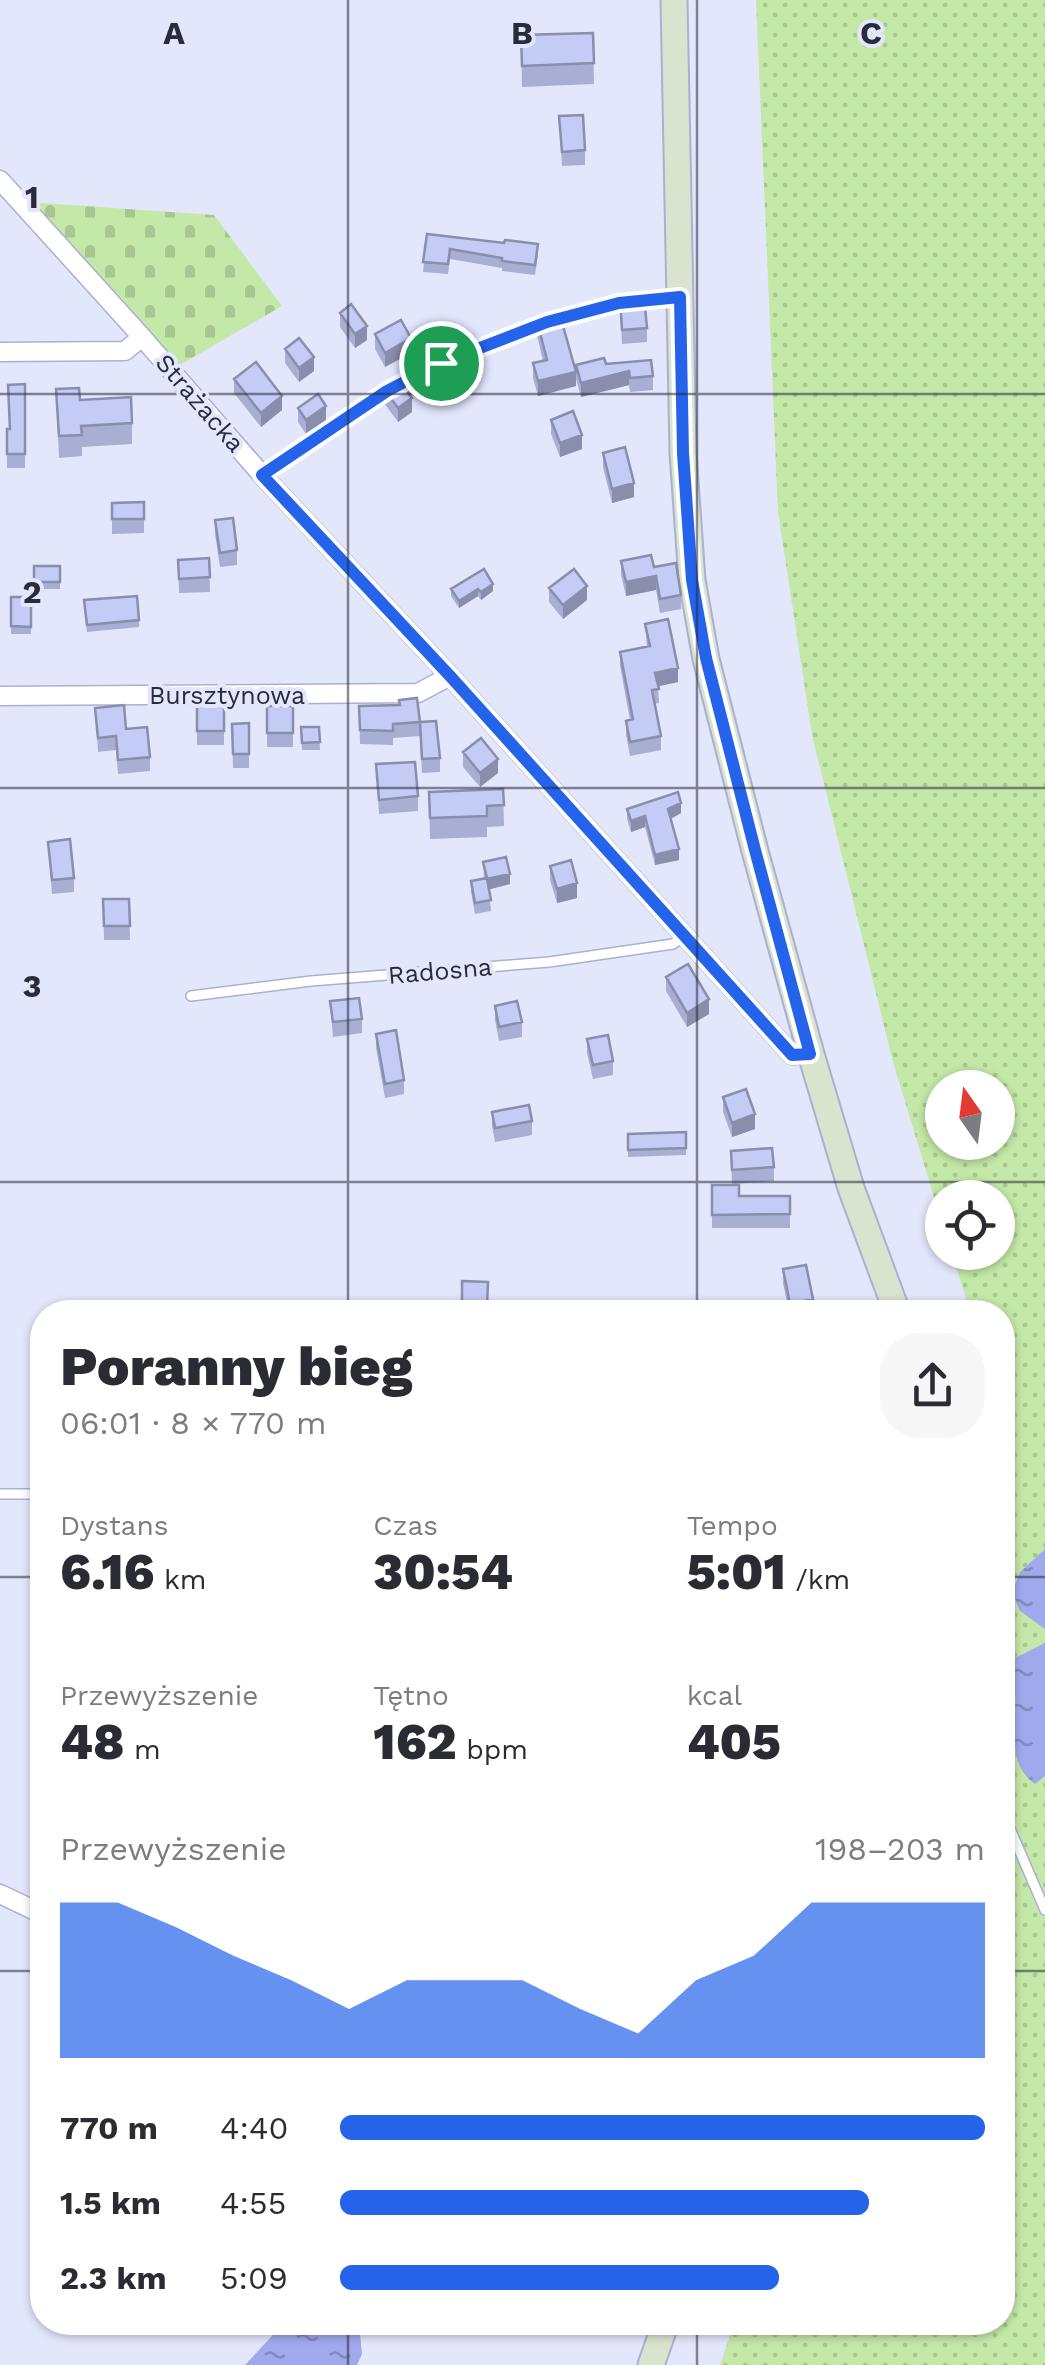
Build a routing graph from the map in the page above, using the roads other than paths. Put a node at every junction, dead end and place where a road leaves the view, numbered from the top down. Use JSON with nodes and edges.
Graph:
{"nodes":[{"id":1,"x":674,"y":0,"type":"edge"},
{"id":2,"x":0,"y":180,"type":"edge"},
{"id":3,"x":680,"y":297,"type":"junction"},
{"id":4,"x":142,"y":337,"type":"junction"},
{"id":5,"x":0,"y":352,"type":"edge"},
{"id":6,"x":262,"y":475,"type":"junction"},
{"id":7,"x":450,"y":676,"type":"junction"},
{"id":8,"x":0,"y":696,"type":"edge"},
{"id":9,"x":684,"y":934,"type":"junction"},
{"id":10,"x":190,"y":996,"type":"dead end"},
{"id":11,"x":810,"y":1054,"type":"junction"},
{"id":12,"x":892,"y":1300,"type":"edge"},
{"id":13,"x":0,"y":1494,"type":"edge"},
{"id":14,"x":30,"y":1494,"type":"edge"},
{"id":15,"x":1015,"y":1840,"type":"edge"},
{"id":16,"x":0,"y":1894,"type":"edge"},
{"id":17,"x":30,"y":1908,"type":"edge"},
{"id":18,"x":1045,"y":1910,"type":"edge"},
{"id":19,"x":661,"y":2335,"type":"edge"},
{"id":20,"x":651,"y":2365,"type":"edge"}],
"edges":[{"from":1,"to":3,"type":"main road"},
{"from":2,"to":4,"type":"street","name":"Strażacka"},
{"from":3,"to":6,"type":"lane"},
{"from":3,"to":11,"type":"main road"},
{"from":4,"to":5,"type":"street"},
{"from":4,"to":6,"type":"street","name":"Strażacka"},
{"from":6,"to":7,"type":"street","name":"Strażacka"},
{"from":7,"to":8,"type":"street","name":"Bursztynowa"},
{"from":7,"to":9,"type":"street","name":"Strażacka"},
{"from":9,"to":10,"type":"lane","name":"Radosna"},
{"from":9,"to":11,"type":"street","name":"Strażacka"},
{"from":11,"to":12,"type":"main road"},
{"from":13,"to":14,"type":"lane"},
{"from":15,"to":18,"type":"lane"},
{"from":16,"to":17,"type":"street"},
{"from":19,"to":20,"type":"main road"}]}
